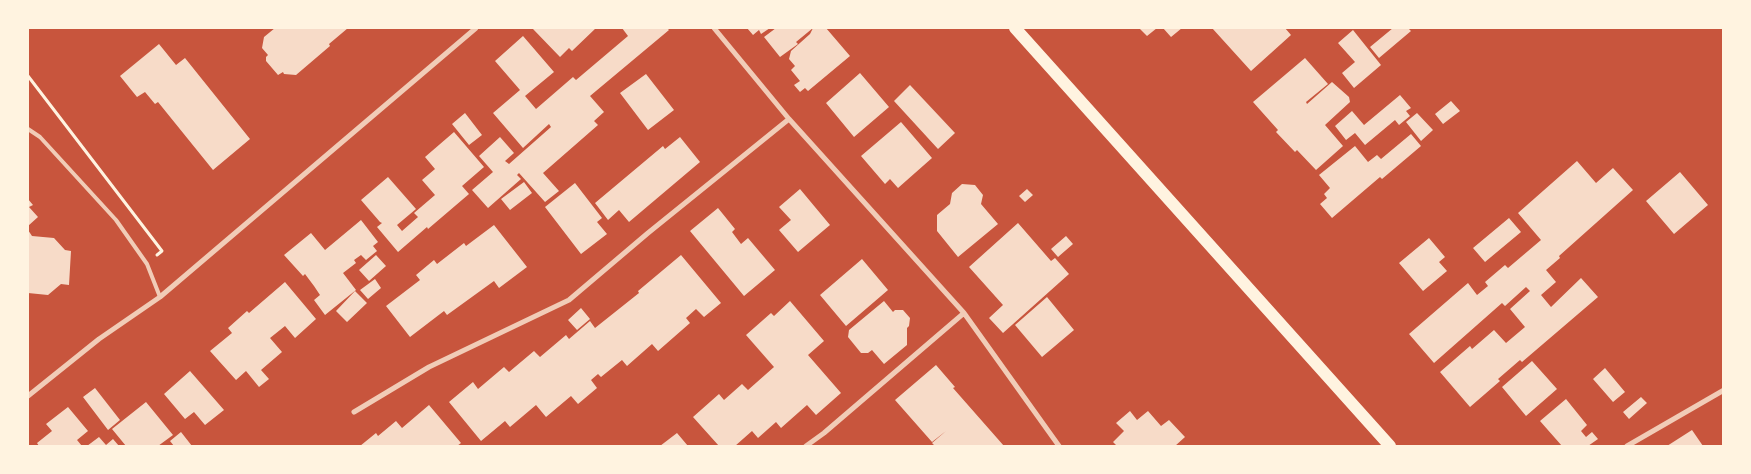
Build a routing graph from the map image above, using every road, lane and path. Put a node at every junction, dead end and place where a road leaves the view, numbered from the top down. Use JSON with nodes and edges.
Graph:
{"nodes":[{"id":1,"x":476,"y":28,"type":"edge"},
{"id":2,"x":714,"y":28,"type":"edge"},
{"id":3,"x":1015,"y":28,"type":"edge"},
{"id":4,"x":28,"y":76,"type":"edge"},
{"id":5,"x":789,"y":119,"type":"junction"},
{"id":6,"x":28,"y":129,"type":"edge"},
{"id":7,"x":147,"y":264,"type":"junction"},
{"id":8,"x":160,"y":297,"type":"junction"},
{"id":9,"x":964,"y":313,"type":"junction"},
{"id":10,"x":1724,"y":390,"type":"edge"},
{"id":11,"x":28,"y":396,"type":"edge"},
{"id":12,"x":354,"y":412,"type":"dead end"},
{"id":13,"x":806,"y":446,"type":"edge"},
{"id":14,"x":1058,"y":446,"type":"edge"},
{"id":15,"x":1390,"y":446,"type":"edge"},
{"id":16,"x":1627,"y":446,"type":"edge"}],
"edges":[{"from":1,"to":8,"type":"street"},
{"from":2,"to":5,"type":"street"},
{"from":3,"to":15,"type":"main road"},
{"from":4,"to":7,"type":"path"},
{"from":5,"to":9,"type":"street"},
{"from":5,"to":12,"type":"street"},
{"from":6,"to":7,"type":"lane"},
{"from":7,"to":8,"type":"lane"},
{"from":8,"to":11,"type":"street"},
{"from":9,"to":13,"type":"street"},
{"from":9,"to":14,"type":"street"},
{"from":10,"to":16,"type":"street"}]}
